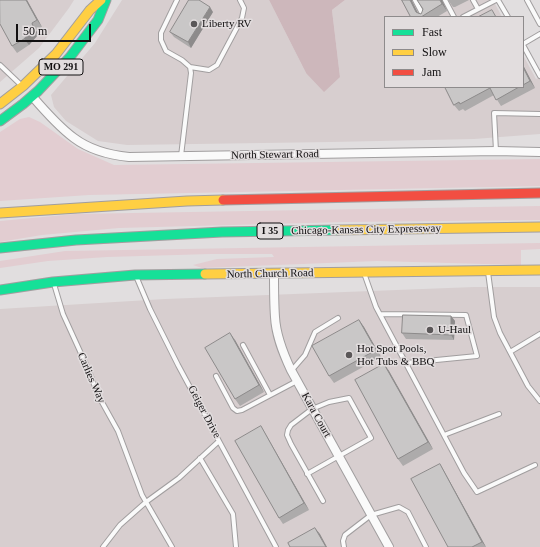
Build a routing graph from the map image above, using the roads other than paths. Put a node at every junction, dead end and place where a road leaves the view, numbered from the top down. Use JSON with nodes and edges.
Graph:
{"nodes":[{"id":1,"x":101,"y":0,"type":"edge"},
{"id":2,"x":106,"y":0,"type":"edge"},
{"id":3,"x":177,"y":0,"type":"edge"},
{"id":4,"x":240,"y":0,"type":"edge"},
{"id":5,"x":415,"y":0,"type":"edge"},
{"id":6,"x":445,"y":0,"type":"edge"},
{"id":7,"x":473,"y":0,"type":"edge"},
{"id":8,"x":497,"y":0,"type":"edge"},
{"id":9,"x":527,"y":0,"type":"edge"},
{"id":10,"x":478,"y":9,"type":"junction"},
{"id":11,"x":423,"y":16,"type":"edge"},
{"id":12,"x":453,"y":16,"type":"edge"},
{"id":13,"x":465,"y":16,"type":"edge"},
{"id":14,"x":507,"y":16,"type":"edge"},
{"id":15,"x":540,"y":24,"type":"edge"},
{"id":16,"x":540,"y":34,"type":"edge"},
{"id":17,"x":524,"y":44,"type":"edge"},
{"id":18,"x":524,"y":47,"type":"edge"},
{"id":19,"x":0,"y":65,"type":"edge"},
{"id":20,"x":190,"y":67,"type":"junction"},
{"id":21,"x":540,"y":76,"type":"edge"},
{"id":22,"x":23,"y":86,"type":"junction"},
{"id":23,"x":32,"y":96,"type":"junction"},
{"id":24,"x":0,"y":104,"type":"edge"},
{"id":25,"x":540,"y":114,"type":"edge"},
{"id":26,"x":0,"y":121,"type":"edge"},
{"id":27,"x":496,"y":151,"type":"junction"},
{"id":28,"x":540,"y":152,"type":"edge"},
{"id":29,"x":181,"y":156,"type":"junction"},
{"id":30,"x":540,"y":194,"type":"edge"},
{"id":31,"x":0,"y":213,"type":"edge"},
{"id":32,"x":540,"y":228,"type":"edge"},
{"id":33,"x":0,"y":248,"type":"edge"},
{"id":34,"x":488,"y":270,"type":"junction"},
{"id":35,"x":540,"y":270,"type":"edge"},
{"id":36,"x":364,"y":272,"type":"junction"},
{"id":37,"x":274,"y":274,"type":"junction"},
{"id":38,"x":135,"y":275,"type":"junction"},
{"id":39,"x":53,"y":282,"type":"junction"},
{"id":40,"x":0,"y":290,"type":"edge"},
{"id":41,"x":380,"y":314,"type":"junction"},
{"id":42,"x":338,"y":318,"type":"dead end"},
{"id":43,"x":540,"y":334,"type":"edge"},
{"id":44,"x":243,"y":345,"type":"dead end"},
{"id":45,"x":510,"y":352,"type":"junction"},
{"id":46,"x":406,"y":363,"type":"junction"},
{"id":47,"x":291,"y":370,"type":"junction"},
{"id":48,"x":216,"y":376,"type":"edge"},
{"id":49,"x":297,"y":380,"type":"junction"},
{"id":50,"x":270,"y":395,"type":"junction"},
{"id":51,"x":540,"y":401,"type":"edge"},
{"id":52,"x":312,"y":408,"type":"junction"},
{"id":53,"x":499,"y":414,"type":"dead end"},
{"id":54,"x":444,"y":434,"type":"junction"},
{"id":55,"x":219,"y":441,"type":"junction"},
{"id":56,"x":339,"y":456,"type":"junction"},
{"id":57,"x":200,"y":458,"type":"junction"},
{"id":58,"x":535,"y":465,"type":"dead end"},
{"id":59,"x":307,"y":474,"type":"junction"},
{"id":60,"x":146,"y":502,"type":"junction"},
{"id":61,"x":323,"y":502,"type":"dead end"},
{"id":62,"x":371,"y":515,"type":"junction"},
{"id":63,"x":103,"y":547,"type":"edge"},
{"id":64,"x":172,"y":547,"type":"edge"},
{"id":65,"x":236,"y":547,"type":"edge"},
{"id":66,"x":276,"y":547,"type":"edge"},
{"id":67,"x":344,"y":547,"type":"edge"},
{"id":68,"x":389,"y":547,"type":"edge"},
{"id":69,"x":426,"y":547,"type":"edge"}],
"edges":[{"from":1,"to":22,"type":"main road","number":"MO 291"},
{"from":2,"to":23,"type":"main road","number":"MO 291"},
{"from":3,"to":20,"type":"lane"},
{"from":4,"to":20,"type":"lane"},
{"from":5,"to":11,"type":"lane"},
{"from":6,"to":12,"type":"lane"},
{"from":7,"to":10,"type":"lane"},
{"from":8,"to":10,"type":"lane"},
{"from":8,"to":14,"type":"lane"},
{"from":9,"to":15,"type":"lane"},
{"from":10,"to":13,"type":"lane"},
{"from":16,"to":17,"type":"lane"},
{"from":18,"to":21,"type":"lane"},
{"from":19,"to":22,"type":"lane"},
{"from":20,"to":29,"type":"lane"},
{"from":22,"to":24,"type":"main road","number":"MO 291"},
{"from":23,"to":26,"type":"main road","number":"MO 291"},
{"from":23,"to":29,"type":"street","name":"North Stewart Road"},
{"from":25,"to":27,"type":"lane"},
{"from":27,"to":28,"type":"street","name":"North Stewart Road"},
{"from":27,"to":29,"type":"street","name":"North Stewart Road"},
{"from":30,"to":31,"type":"main road"},
{"from":32,"to":33,"type":"main road","name":"Chicago-Kansas City Expressway","number":"I 35"},
{"from":34,"to":35,"type":"main road","name":"North Church Road"},
{"from":34,"to":36,"type":"main road","name":"North Church Road"},
{"from":34,"to":45,"type":"lane"},
{"from":36,"to":37,"type":"main road","name":"North Church Road"},
{"from":36,"to":41,"type":"lane"},
{"from":37,"to":38,"type":"main road","name":"North Church Road"},
{"from":37,"to":47,"type":"street","name":"Kara Court"},
{"from":38,"to":39,"type":"main road","name":"North Church Road"},
{"from":38,"to":55,"type":"lane","name":"Geiger Drive"},
{"from":39,"to":40,"type":"main road","name":"North Church Road"},
{"from":39,"to":60,"type":"lane","name":"Carlies Way"},
{"from":41,"to":46,"type":"lane"},
{"from":41,"to":46,"type":"lane"},
{"from":42,"to":47,"type":"lane"},
{"from":43,"to":45,"type":"lane"},
{"from":44,"to":50,"type":"lane"},
{"from":45,"to":51,"type":"lane"},
{"from":46,"to":54,"type":"lane"},
{"from":47,"to":49,"type":"street","name":"Kara Court"},
{"from":48,"to":50,"type":"lane"},
{"from":49,"to":50,"type":"lane"},
{"from":49,"to":52,"type":"street","name":"Kara Court"},
{"from":52,"to":56,"type":"street","name":"Kara Court"},
{"from":52,"to":56,"type":"lane"},
{"from":52,"to":59,"type":"lane"},
{"from":53,"to":54,"type":"lane"},
{"from":54,"to":58,"type":"lane"},
{"from":55,"to":57,"type":"lane"},
{"from":55,"to":66,"type":"lane","name":"Geiger Drive"},
{"from":56,"to":59,"type":"lane"},
{"from":56,"to":62,"type":"street","name":"Kara Court"},
{"from":57,"to":60,"type":"lane"},
{"from":57,"to":65,"type":"lane"},
{"from":59,"to":61,"type":"lane"},
{"from":60,"to":63,"type":"lane"},
{"from":60,"to":64,"type":"lane","name":"Carlies Way"},
{"from":62,"to":67,"type":"lane"},
{"from":62,"to":68,"type":"street","name":"Kara Court"},
{"from":62,"to":69,"type":"lane"}]}
